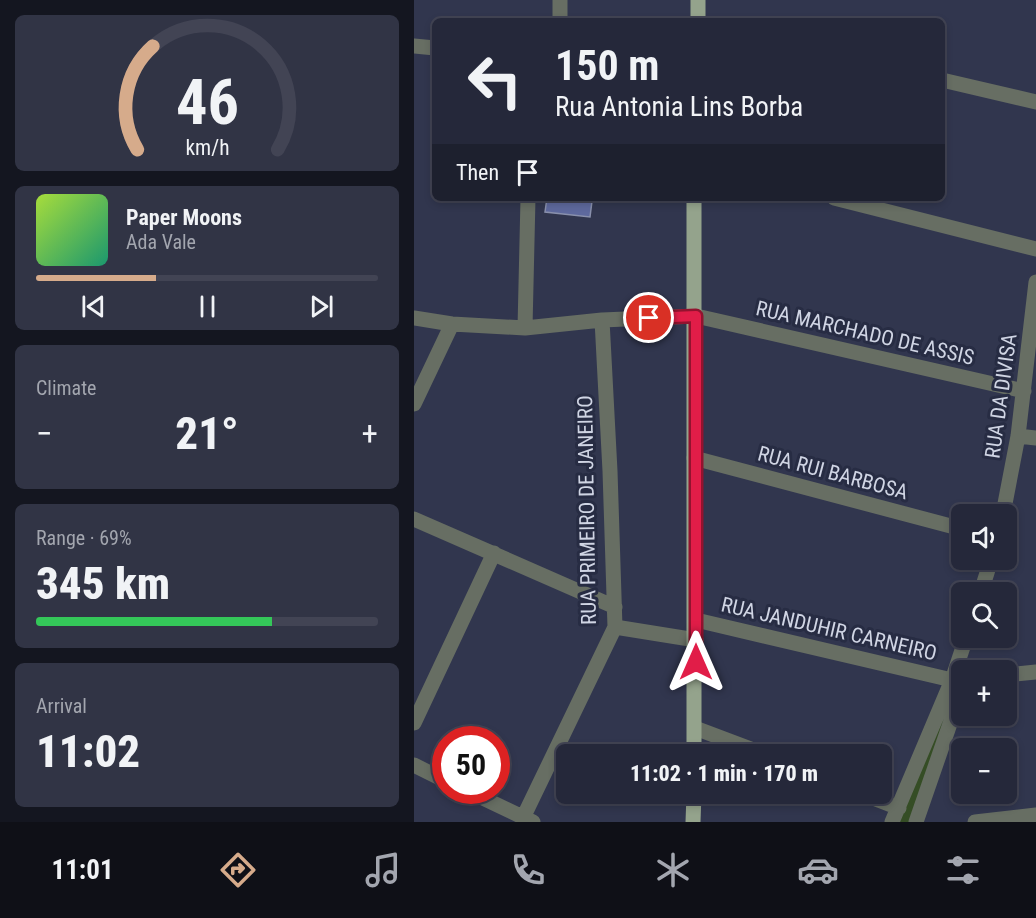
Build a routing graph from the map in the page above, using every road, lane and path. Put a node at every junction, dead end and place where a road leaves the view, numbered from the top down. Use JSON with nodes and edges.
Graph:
{"nodes":[{"id":1,"x":560,"y":0,"type":"edge"},
{"id":2,"x":698,"y":0,"type":"edge"},
{"id":3,"x":560,"y":18,"type":"edge"},
{"id":4,"x":698,"y":18,"type":"edge"},
{"id":5,"x":414,"y":46,"type":"edge"},
{"id":6,"x":432,"y":48,"type":"edge"},
{"id":7,"x":945,"y":81,"type":"edge"},
{"id":8,"x":1036,"y":102,"type":"edge"},
{"id":9,"x":528,"y":201,"type":"edge"},
{"id":10,"x":694,"y":201,"type":"edge"},
{"id":11,"x":846,"y":201,"type":"edge"},
{"id":12,"x":1036,"y":249,"type":"edge"},
{"id":13,"x":1036,"y":282,"type":"edge"},
{"id":14,"x":696,"y":316,"type":"junction"},
{"id":15,"x":414,"y":318,"type":"edge"},
{"id":16,"x":602,"y":320,"type":"junction"},
{"id":17,"x":452,"y":324,"type":"junction"},
{"id":18,"x":525,"y":328,"type":"junction"},
{"id":19,"x":1024,"y":391,"type":"junction"},
{"id":20,"x":414,"y":404,"type":"edge"},
{"id":21,"x":1018,"y":436,"type":"junction"},
{"id":22,"x":1036,"y":438,"type":"edge"},
{"id":23,"x":694,"y":458,"type":"junction"},
{"id":24,"x":1005,"y":504,"type":"edge"},
{"id":25,"x":414,"y":519,"type":"edge"},
{"id":26,"x":951,"y":526,"type":"edge"},
{"id":27,"x":494,"y":553,"type":"junction"},
{"id":28,"x":615,"y":607,"type":"junction"},
{"id":29,"x":696,"y":620,"type":"junction"},
{"id":30,"x":615,"y":627,"type":"junction"},
{"id":31,"x":696,"y":640,"type":"junction"},
{"id":32,"x":1036,"y":672,"type":"edge"},
{"id":33,"x":1017,"y":674,"type":"edge"},
{"id":34,"x":951,"y":681,"type":"edge"},
{"id":35,"x":951,"y":698,"type":"edge"},
{"id":36,"x":951,"y":706,"type":"edge"},
{"id":37,"x":414,"y":723,"type":"edge"},
{"id":38,"x":695,"y":728,"type":"junction"},
{"id":39,"x":694,"y":744,"type":"edge"},
{"id":40,"x":737,"y":744,"type":"edge"},
{"id":41,"x":414,"y":765,"type":"edge"},
{"id":42,"x":432,"y":774,"type":"edge"},
{"id":43,"x":493,"y":804,"type":"edge"},
{"id":44,"x":694,"y":804,"type":"edge"},
{"id":45,"x":889,"y":804,"type":"edge"},
{"id":46,"x":899,"y":808,"type":"junction"},
{"id":47,"x":1036,"y":815,"type":"edge"},
{"id":48,"x":526,"y":821,"type":"edge"},
{"id":49,"x":693,"y":822,"type":"edge"},
{"id":50,"x":892,"y":822,"type":"edge"},
{"id":51,"x":916,"y":822,"type":"edge"},
{"id":52,"x":975,"y":822,"type":"edge"}],
"edges":[{"from":1,"to":3,"type":"street"},
{"from":2,"to":4,"type":"main road"},
{"from":5,"to":6,"type":"street"},
{"from":7,"to":8,"type":"street"},
{"from":9,"to":18,"type":"street"},
{"from":10,"to":14,"type":"main road"},
{"from":11,"to":12,"type":"street"},
{"from":13,"to":19,"type":"street","name":"RUA DA DIVISA"},
{"from":14,"to":16,"type":"street","name":"RUA MARCHADO DE ASSIS"},
{"from":14,"to":19,"type":"street","name":"RUA MARCHADO DE ASSIS"},
{"from":14,"to":23,"type":"main road"},
{"from":15,"to":17,"type":"street","name":"RUA MARCHADO DE ASSIS"},
{"from":16,"to":18,"type":"street","name":"RUA MARCHADO DE ASSIS"},
{"from":16,"to":28,"type":"street","name":"RUA PRIMEIRO DE JANEIRO"},
{"from":17,"to":18,"type":"street","name":"RUA MARCHADO DE ASSIS"},
{"from":17,"to":20,"type":"street"},
{"from":19,"to":21,"type":"street","name":"RUA DA DIVISA"},
{"from":21,"to":22,"type":"street"},
{"from":21,"to":24,"type":"street","name":"RUA DA DIVISA"},
{"from":23,"to":26,"type":"street","name":"RUA RUI BARBOSA"},
{"from":23,"to":29,"type":"main road"},
{"from":25,"to":27,"type":"street"},
{"from":27,"to":28,"type":"street"},
{"from":27,"to":37,"type":"street"},
{"from":28,"to":30,"type":"street","name":"RUA PRIMEIRO DE JANEIRO"},
{"from":29,"to":31,"type":"main road"},
{"from":29,"to":34,"type":"street","name":"RUA JANDUHIR CARNEIRO"},
{"from":30,"to":31,"type":"street"},
{"from":30,"to":48,"type":"street","name":"RUA PRIMEIRO DE JANEIRO"},
{"from":31,"to":38,"type":"main road"},
{"from":32,"to":33,"type":"street"},
{"from":35,"to":46,"type":"street"},
{"from":36,"to":51,"type":"street"},
{"from":38,"to":39,"type":"main road"},
{"from":38,"to":40,"type":"street"},
{"from":41,"to":42,"type":"street"},
{"from":43,"to":48,"type":"street"},
{"from":44,"to":49,"type":"main road"},
{"from":45,"to":46,"type":"street"},
{"from":46,"to":50,"type":"street"},
{"from":47,"to":52,"type":"street"}]}
